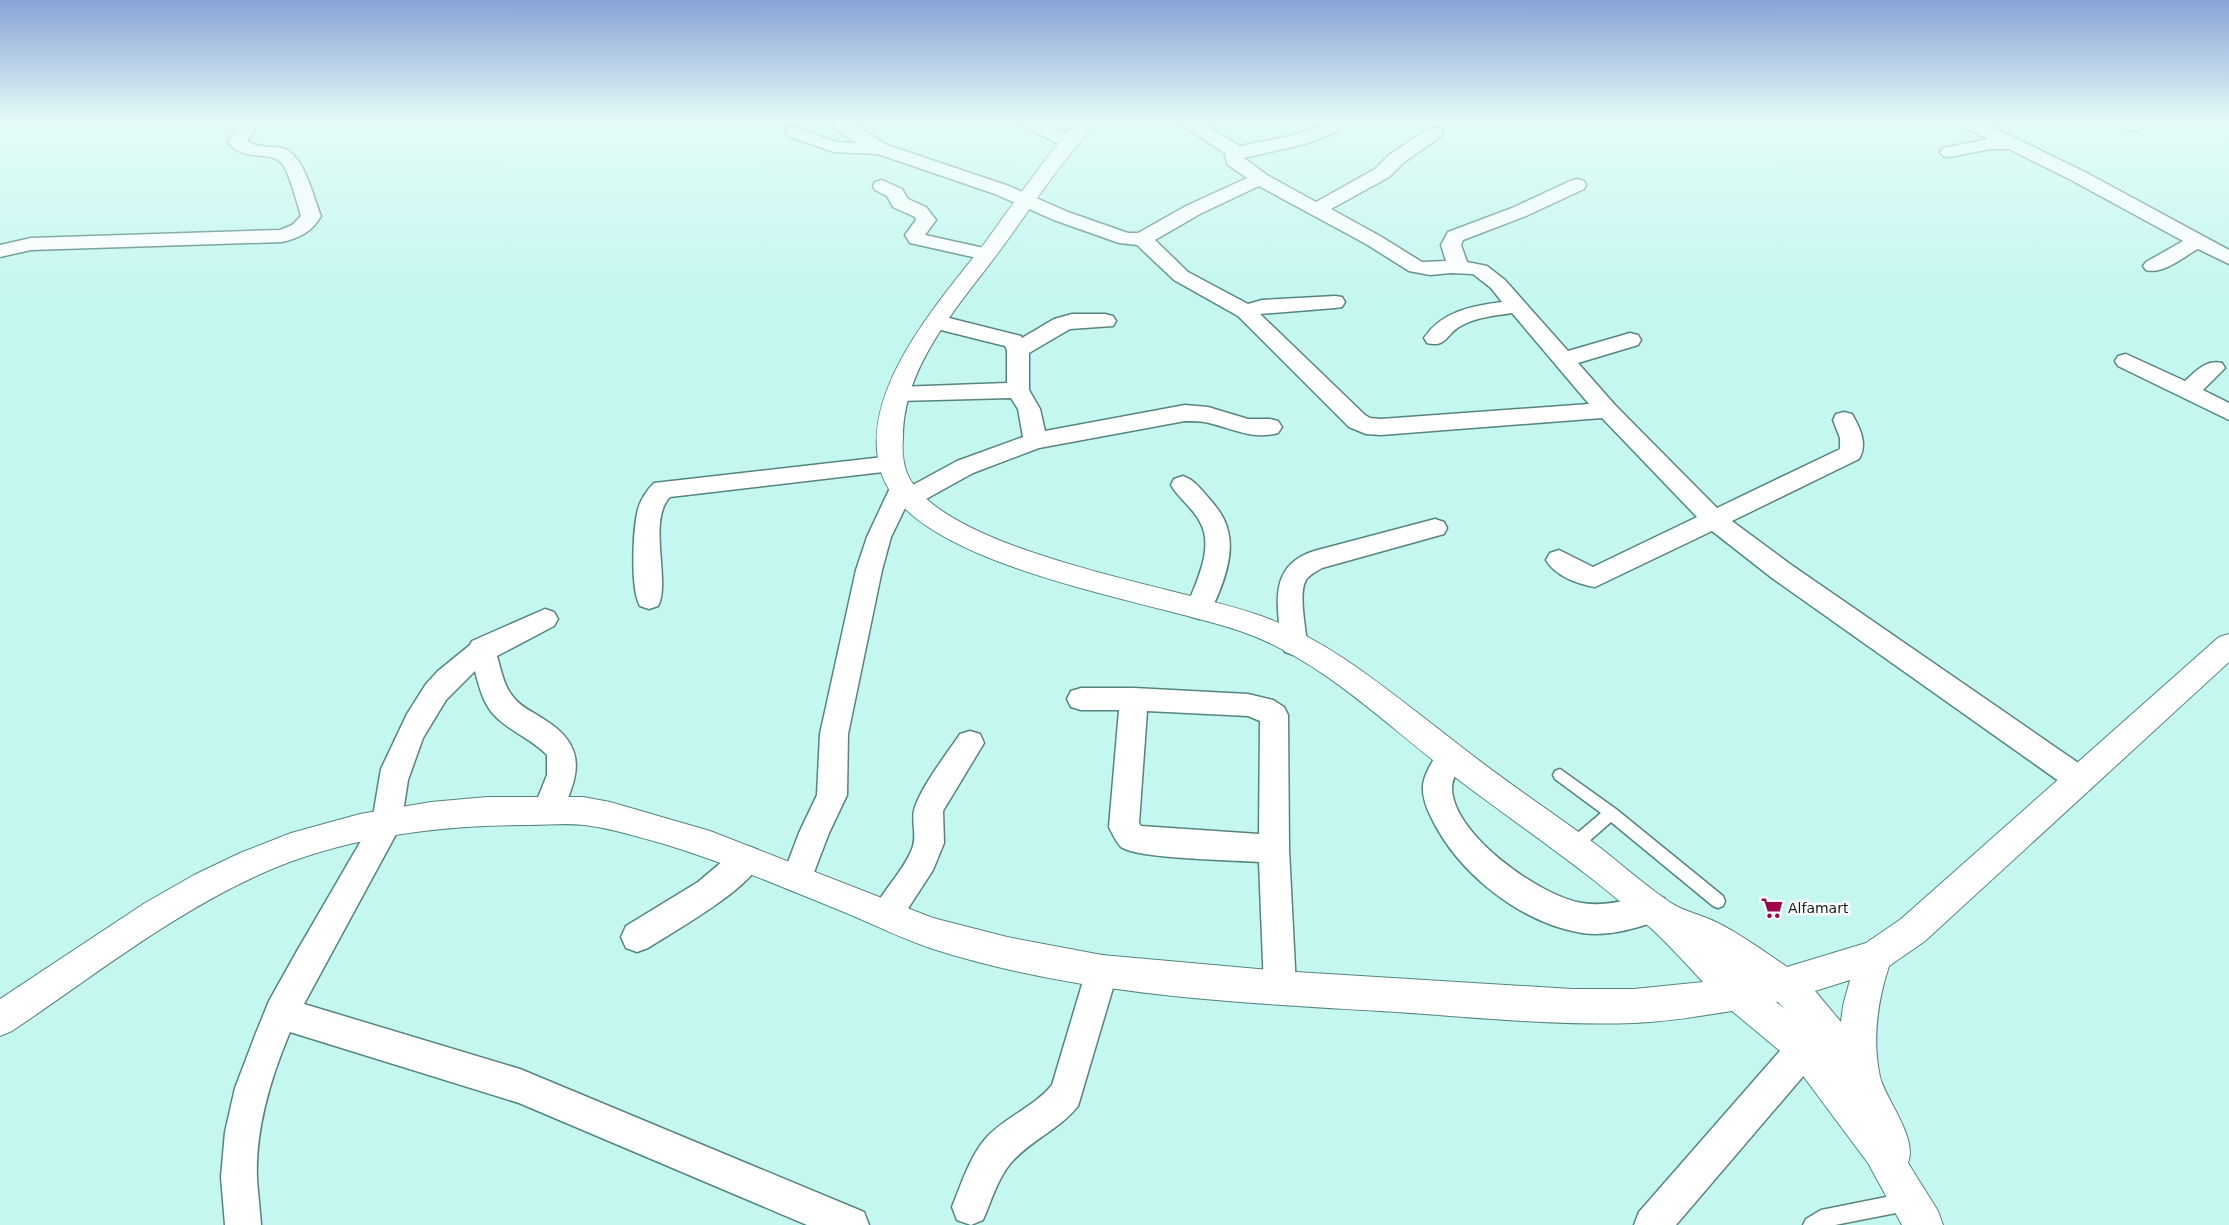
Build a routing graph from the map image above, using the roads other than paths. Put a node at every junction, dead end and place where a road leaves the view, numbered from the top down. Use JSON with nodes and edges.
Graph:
{"nodes":[{"id":1,"x":297,"y":179,"type":"edge"},
{"id":2,"x":970,"y":179,"type":"edge"},
{"id":3,"x":1042,"y":179,"type":"edge"},
{"id":4,"x":1372,"y":179,"type":"edge"},
{"id":5,"x":2084,"y":179,"type":"edge"},
{"id":6,"x":1260,"y":180,"type":"joint"},
{"id":7,"x":1577,"y":185,"type":"dead end"},
{"id":8,"x":882,"y":186,"type":"dead end"},
{"id":9,"x":1026,"y":201,"type":"junction"},
{"id":10,"x":1315,"y":210,"type":"junction"},
{"id":11,"x":1142,"y":239,"type":"junction"},
{"id":12,"x":2198,"y":241,"type":"junction"},
{"id":13,"x":0,"y":251,"type":"edge"},
{"id":14,"x":986,"y":254,"type":"junction"},
{"id":15,"x":2229,"y":258,"type":"edge"},
{"id":16,"x":1458,"y":266,"type":"junction"},
{"id":17,"x":2153,"y":266,"type":"dead end"},
{"id":18,"x":1335,"y":302,"type":"dead end"},
{"id":19,"x":1518,"y":306,"type":"junction"},
{"id":20,"x":1245,"y":311,"type":"junction"},
{"id":21,"x":1105,"y":321,"type":"dead end"},
{"id":22,"x":937,"y":322,"type":"junction"},
{"id":23,"x":1435,"y":338,"type":"dead end"},
{"id":24,"x":1630,"y":340,"type":"dead end"},
{"id":25,"x":1018,"y":350,"type":"junction"},
{"id":26,"x":1564,"y":360,"type":"junction"},
{"id":27,"x":2126,"y":361,"type":"dead end"},
{"id":28,"x":2214,"y":368,"type":"dead end"},
{"id":29,"x":1018,"y":390,"type":"junction"},
{"id":30,"x":2187,"y":391,"type":"junction"},
{"id":31,"x":898,"y":394,"type":"junction"},
{"id":32,"x":1607,"y":410,"type":"junction"},
{"id":33,"x":2229,"y":412,"type":"edge"},
{"id":34,"x":1844,"y":420,"type":"dead end"},
{"id":35,"x":1270,"y":427,"type":"dead end"},
{"id":36,"x":1035,"y":441,"type":"junction"},
{"id":37,"x":892,"y":464,"type":"junction"},
{"id":38,"x":1183,"y":485,"type":"dead end"},
{"id":39,"x":905,"y":494,"type":"junction"},
{"id":40,"x":1714,"y":520,"type":"junction"},
{"id":41,"x":1435,"y":528,"type":"dead end"},
{"id":42,"x":1559,"y":560,"type":"dead end"},
{"id":43,"x":649,"y":599,"type":"dead end"},
{"id":44,"x":1199,"y":609,"type":"junction"},
{"id":45,"x":545,"y":619,"type":"dead end"},
{"id":46,"x":1294,"y":644,"type":"junction"},
{"id":47,"x":2229,"y":645,"type":"edge"},
{"id":48,"x":482,"y":649,"type":"junction"},
{"id":49,"x":1081,"y":699,"type":"dead end"},
{"id":50,"x":1134,"y":699,"type":"junction"},
{"id":51,"x":970,"y":743,"type":"dead end"},
{"id":52,"x":1451,"y":757,"type":"junction"},
{"id":53,"x":1560,"y":775,"type":"dead end"},
{"id":54,"x":2080,"y":780,"type":"junction"},
{"id":55,"x":548,"y":810,"type":"junction"},
{"id":56,"x":1611,"y":813,"type":"junction"},
{"id":57,"x":387,"y":823,"type":"junction"},
{"id":58,"x":1573,"y":846,"type":"junction"},
{"id":59,"x":1274,"y":849,"type":"junction"},
{"id":60,"x":747,"y":860,"type":"junction"},
{"id":61,"x":797,"y":878,"type":"junction"},
{"id":62,"x":1718,"y":901,"type":"dead end"},
{"id":63,"x":1658,"y":912,"type":"junction"},
{"id":64,"x":887,"y":914,"type":"junction"},
{"id":65,"x":637,"y":937,"type":"dead end"},
{"id":66,"x":1875,"y":956,"type":"junction"},
{"id":67,"x":1102,"y":971,"type":"junction"},
{"id":68,"x":1784,"y":984,"type":"junction"},
{"id":69,"x":1280,"y":988,"type":"junction"},
{"id":70,"x":1738,"y":993,"type":"junction"},
{"id":71,"x":281,"y":1013,"type":"junction"},
{"id":72,"x":0,"y":1019,"type":"edge"},
{"id":73,"x":1805,"y":1048,"type":"junction"},
{"id":74,"x":1863,"y":1081,"type":"junction"},
{"id":75,"x":1911,"y":1204,"type":"edge"},
{"id":76,"x":970,"y":1207,"type":"dead end"},
{"id":77,"x":243,"y":1225,"type":"edge"},
{"id":78,"x":851,"y":1225,"type":"edge"},
{"id":79,"x":1652,"y":1225,"type":"edge"},
{"id":80,"x":1812,"y":1225,"type":"edge"}],
"edges":[{"from":1,"to":13,"type":"street"},
{"from":2,"to":9,"type":"street"},
{"from":3,"to":9,"type":"main road"},
{"from":4,"to":10,"type":"street"},
{"from":5,"to":12,"type":"street"},
{"from":6,"to":10,"type":"street"},
{"from":6,"to":11,"type":"street"},
{"from":7,"to":16,"type":"street"},
{"from":8,"to":14,"type":"street"},
{"from":9,"to":11,"type":"street"},
{"from":9,"to":14,"type":"main road"},
{"from":10,"to":16,"type":"street"},
{"from":11,"to":20,"type":"street"},
{"from":12,"to":15,"type":"street"},
{"from":12,"to":17,"type":"street"},
{"from":14,"to":22,"type":"main road"},
{"from":16,"to":19,"type":"street"},
{"from":18,"to":20,"type":"street"},
{"from":19,"to":23,"type":"street"},
{"from":19,"to":26,"type":"street"},
{"from":20,"to":32,"type":"street"},
{"from":21,"to":25,"type":"street"},
{"from":22,"to":25,"type":"street"},
{"from":22,"to":31,"type":"main road"},
{"from":24,"to":26,"type":"street"},
{"from":25,"to":29,"type":"street"},
{"from":26,"to":32,"type":"street"},
{"from":27,"to":30,"type":"street"},
{"from":28,"to":30,"type":"street"},
{"from":29,"to":31,"type":"street"},
{"from":29,"to":36,"type":"street"},
{"from":30,"to":33,"type":"street"},
{"from":31,"to":37,"type":"main road"},
{"from":32,"to":40,"type":"street"},
{"from":34,"to":40,"type":"street"},
{"from":35,"to":36,"type":"street"},
{"from":36,"to":39,"type":"street"},
{"from":37,"to":39,"type":"main road"},
{"from":37,"to":43,"type":"street"},
{"from":38,"to":44,"type":"street"},
{"from":39,"to":44,"type":"main road"},
{"from":39,"to":61,"type":"street"},
{"from":40,"to":42,"type":"street"},
{"from":40,"to":54,"type":"street"},
{"from":41,"to":46,"type":"street"},
{"from":44,"to":46,"type":"main road"},
{"from":45,"to":48,"type":"street"},
{"from":46,"to":52,"type":"main road"},
{"from":47,"to":54,"type":"main road"},
{"from":48,"to":55,"type":"street"},
{"from":48,"to":57,"type":"street"},
{"from":49,"to":50,"type":"street"},
{"from":50,"to":59,"type":"street"},
{"from":50,"to":59,"type":"street"},
{"from":51,"to":64,"type":"street"},
{"from":52,"to":58,"type":"main road"},
{"from":52,"to":63,"type":"street"},
{"from":53,"to":56,"type":"lane"},
{"from":54,"to":66,"type":"main road"},
{"from":55,"to":57,"type":"main road"},
{"from":55,"to":60,"type":"main road"},
{"from":56,"to":58,"type":"lane"},
{"from":56,"to":62,"type":"lane"},
{"from":57,"to":71,"type":"street"},
{"from":57,"to":72,"type":"main road"},
{"from":58,"to":63,"type":"main road"},
{"from":59,"to":69,"type":"street"},
{"from":60,"to":61,"type":"main road"},
{"from":60,"to":65,"type":"street"},
{"from":61,"to":64,"type":"main road"},
{"from":63,"to":68,"type":"main road"},
{"from":63,"to":70,"type":"main road"},
{"from":64,"to":67,"type":"main road"},
{"from":66,"to":68,"type":"main road"},
{"from":66,"to":74,"type":"main road"},
{"from":67,"to":69,"type":"main road"},
{"from":67,"to":76,"type":"street"},
{"from":68,"to":70,"type":"main road"},
{"from":68,"to":74,"type":"main road"},
{"from":69,"to":70,"type":"main road"},
{"from":70,"to":73,"type":"main road"},
{"from":71,"to":77,"type":"street"},
{"from":71,"to":78,"type":"street"},
{"from":73,"to":75,"type":"main road"},
{"from":73,"to":79,"type":"street"},
{"from":74,"to":75,"type":"main road"},
{"from":75,"to":80,"type":"lane"}]}
